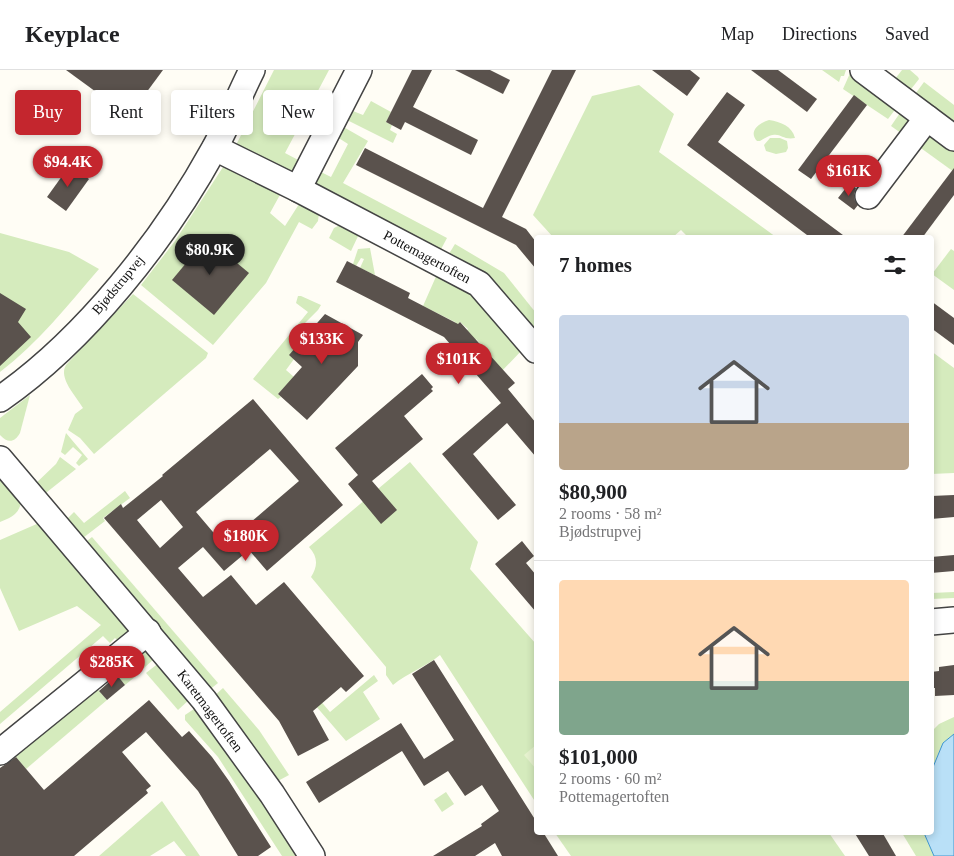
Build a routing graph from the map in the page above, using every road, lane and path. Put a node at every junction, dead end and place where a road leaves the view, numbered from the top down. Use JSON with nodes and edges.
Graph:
{"nodes":[{"id":1,"x":252,"y":70,"type":"edge"},
{"id":2,"x":359,"y":70,"type":"edge"},
{"id":3,"x":863,"y":70,"type":"edge"},
{"id":4,"x":927,"y":118,"type":"junction"},
{"id":5,"x":954,"y":138,"type":"edge"},
{"id":6,"x":215,"y":148,"type":"junction"},
{"id":7,"x":298,"y":189,"type":"junction"},
{"id":8,"x":868,"y":196,"type":"dead end"},
{"id":9,"x":534,"y":348,"type":"edge"},
{"id":10,"x":0,"y":399,"type":"edge"},
{"id":11,"x":0,"y":459,"type":"edge"},
{"id":12,"x":954,"y":620,"type":"edge"},
{"id":13,"x":934,"y":622,"type":"edge"},
{"id":14,"x":148,"y":632,"type":"junction"},
{"id":15,"x":0,"y":752,"type":"edge"},
{"id":16,"x":312,"y":856,"type":"edge"}],
"edges":[{"from":1,"to":6,"type":"street","name":"Bjødstrupvej"},
{"from":2,"to":7,"type":"street"},
{"from":3,"to":4,"type":"street"},
{"from":4,"to":5,"type":"street"},
{"from":4,"to":8,"type":"street"},
{"from":6,"to":7,"type":"street","name":"Pottemagertoften"},
{"from":6,"to":10,"type":"street","name":"Bjødstrupvej"},
{"from":7,"to":9,"type":"street","name":"Pottemagertoften"},
{"from":11,"to":14,"type":"street","name":"Karetmagertoften"},
{"from":12,"to":13,"type":"street"},
{"from":14,"to":15,"type":"street"},
{"from":14,"to":16,"type":"street","name":"Karetmagertoften"}]}
